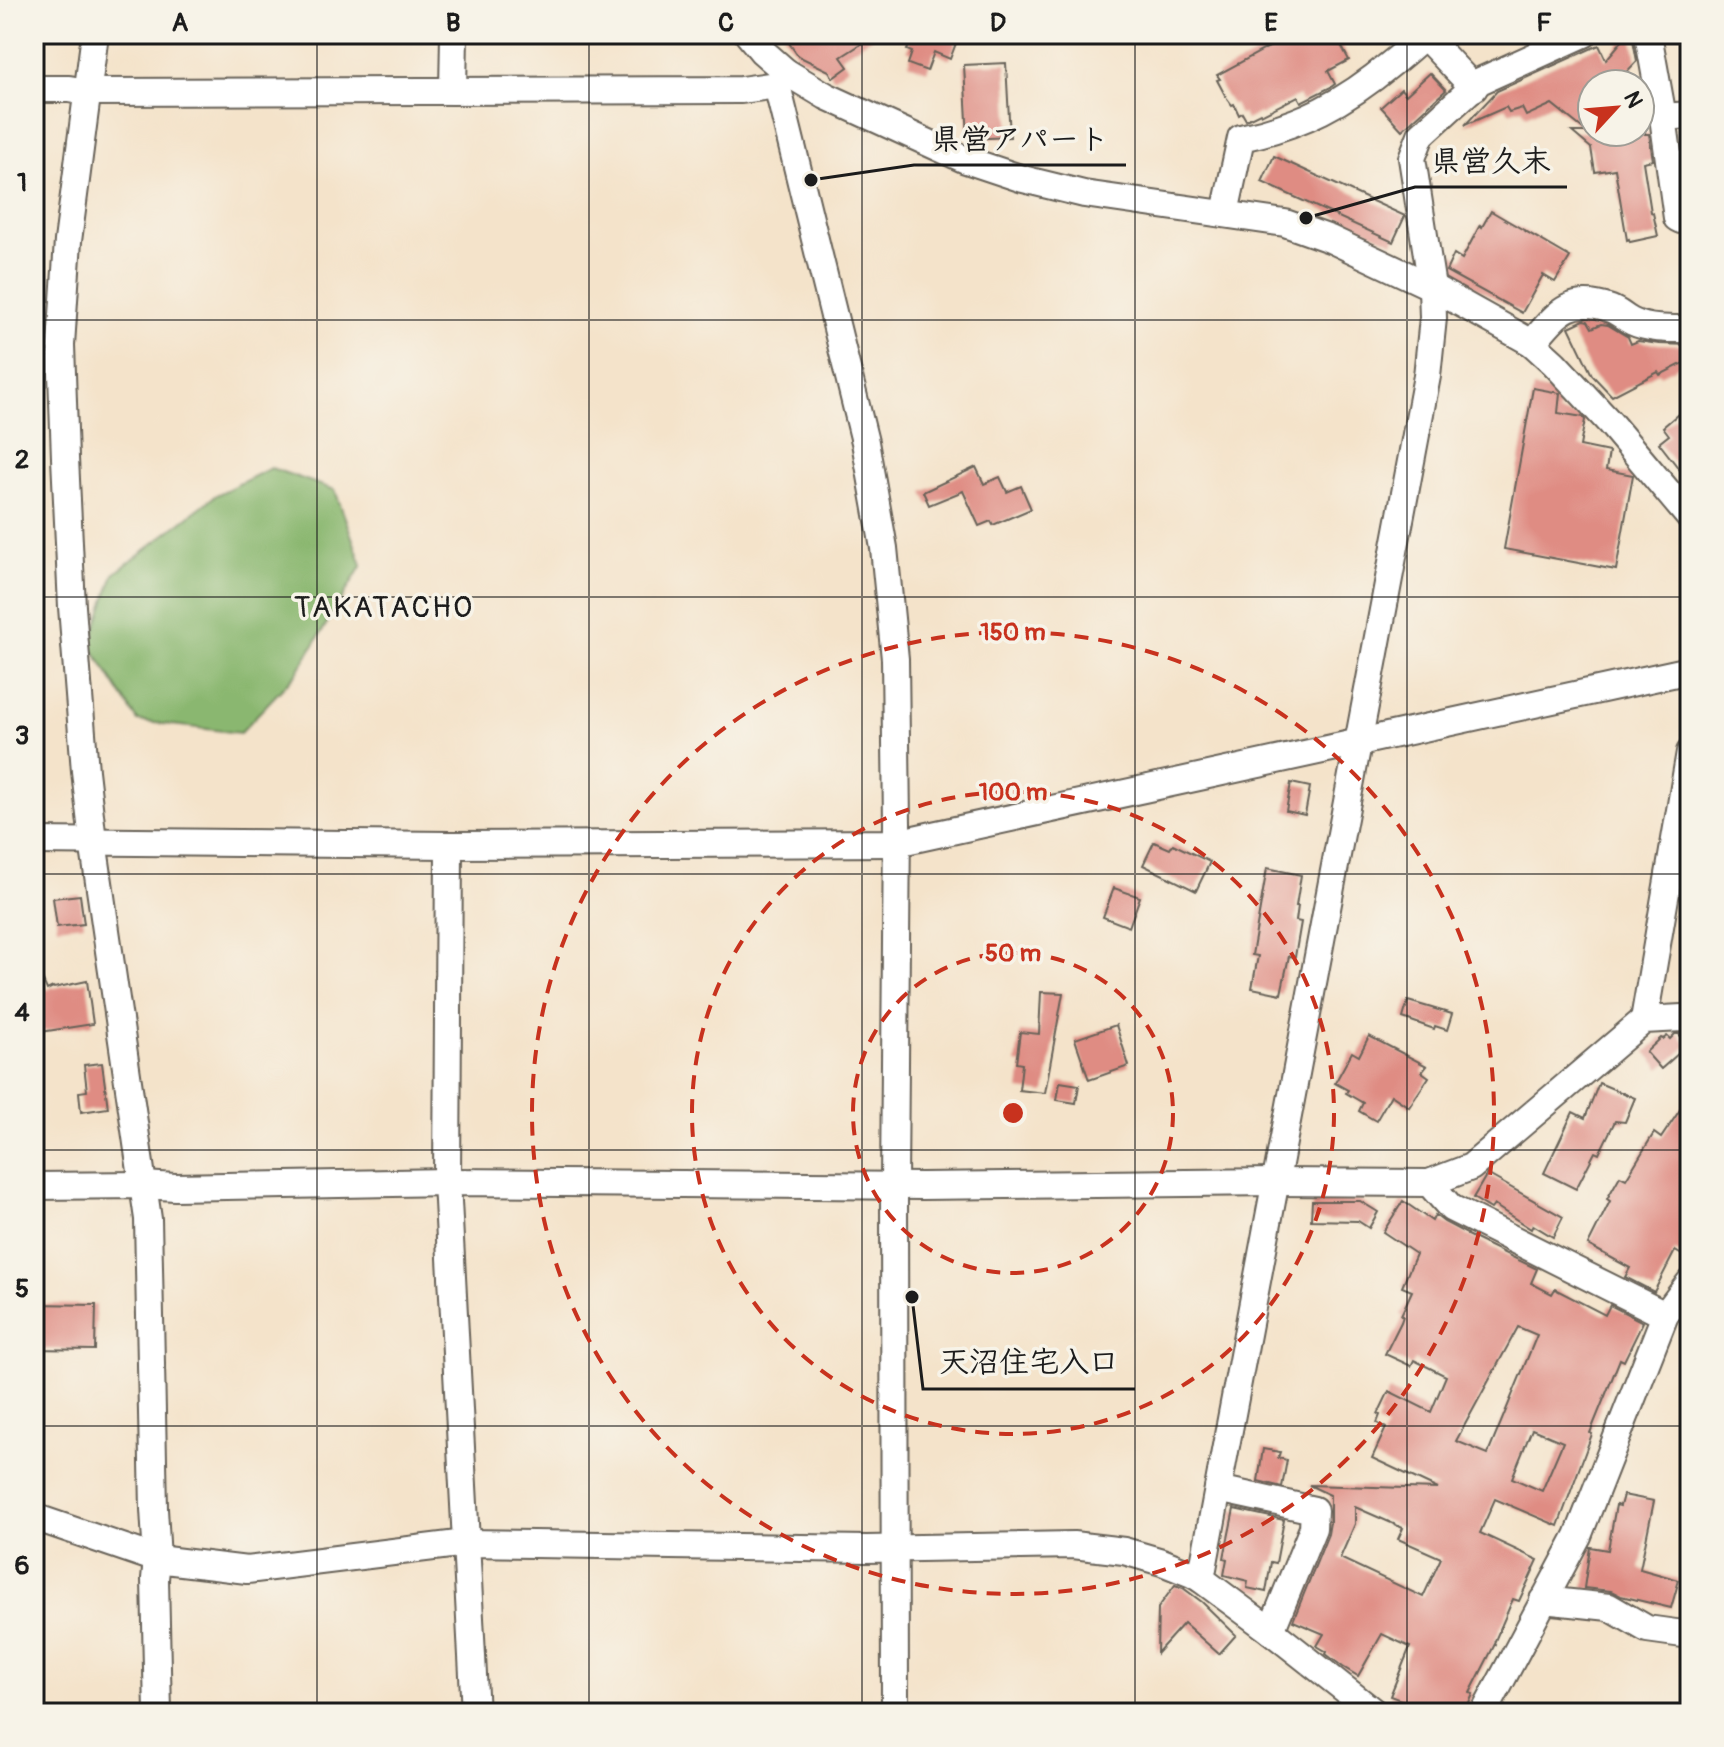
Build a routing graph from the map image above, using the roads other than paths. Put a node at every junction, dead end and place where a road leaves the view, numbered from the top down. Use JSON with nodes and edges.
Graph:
{"nodes":[{"id":1,"x":95,"y":34,"type":"edge"},
{"id":2,"x":454,"y":34,"type":"edge"},
{"id":3,"x":748,"y":34,"type":"edge"},
{"id":4,"x":1584,"y":34,"type":"edge"},
{"id":5,"x":1648,"y":34,"type":"edge"},
{"id":6,"x":1425,"y":35,"type":"edge"},
{"id":7,"x":781,"y":78,"type":"junction"},
{"id":8,"x":1474,"y":88,"type":"junction"},
{"id":9,"x":34,"y":89,"type":"edge"},
{"id":10,"x":453,"y":91,"type":"junction"},
{"id":11,"x":87,"y":92,"type":"junction"},
{"id":12,"x":1690,"y":115,"type":"edge"},
{"id":13,"x":1663,"y":117,"type":"junction"},
{"id":14,"x":1225,"y":213,"type":"junction"},
{"id":15,"x":1690,"y":220,"type":"edge"},
{"id":16,"x":1432,"y":287,"type":"junction"},
{"id":17,"x":1690,"y":329,"type":"edge"},
{"id":18,"x":1532,"y":343,"type":"junction"},
{"id":19,"x":1690,"y":518,"type":"edge"},
{"id":20,"x":1690,"y":670,"type":"edge"},
{"id":21,"x":1358,"y":743,"type":"junction"},
{"id":22,"x":1690,"y":752,"type":"edge"},
{"id":23,"x":34,"y":841,"type":"edge"},
{"id":24,"x":93,"y":841,"type":"junction"},
{"id":25,"x":896,"y":843,"type":"junction"},
{"id":26,"x":449,"y":845,"type":"junction"},
{"id":27,"x":1644,"y":1020,"type":"junction"},
{"id":28,"x":1690,"y":1021,"type":"edge"},
{"id":29,"x":447,"y":1182,"type":"junction"},
{"id":30,"x":1276,"y":1182,"type":"junction"},
{"id":31,"x":1429,"y":1183,"type":"junction"},
{"id":32,"x":144,"y":1185,"type":"junction"},
{"id":33,"x":894,"y":1185,"type":"junction"},
{"id":34,"x":34,"y":1186,"type":"edge"},
{"id":35,"x":1690,"y":1282,"type":"edge"},
{"id":36,"x":1665,"y":1315,"type":"junction"},
{"id":37,"x":1218,"y":1489,"type":"junction"},
{"id":38,"x":34,"y":1517,"type":"edge"},
{"id":39,"x":466,"y":1543,"type":"junction"},
{"id":40,"x":895,"y":1548,"type":"junction"},
{"id":41,"x":157,"y":1559,"type":"junction"},
{"id":42,"x":1201,"y":1579,"type":"junction"},
{"id":43,"x":1543,"y":1600,"type":"junction"},
{"id":44,"x":1271,"y":1631,"type":"junction"},
{"id":45,"x":1690,"y":1635,"type":"edge"},
{"id":46,"x":158,"y":1713,"type":"edge"},
{"id":47,"x":475,"y":1713,"type":"edge"},
{"id":48,"x":895,"y":1713,"type":"edge"},
{"id":49,"x":1375,"y":1713,"type":"edge"},
{"id":50,"x":1484,"y":1713,"type":"edge"}],
"edges":[{"from":1,"to":11,"type":"street"},
{"from":2,"to":10,"type":"street"},
{"from":3,"to":7,"type":"street"},
{"from":4,"to":8,"type":"street"},
{"from":5,"to":13,"type":"street"},
{"from":6,"to":8,"type":"street"},
{"from":6,"to":14,"type":"street"},
{"from":7,"to":10,"type":"street"},
{"from":7,"to":14,"type":"street"},
{"from":7,"to":25,"type":"street"},
{"from":8,"to":16,"type":"street"},
{"from":9,"to":11,"type":"street"},
{"from":10,"to":11,"type":"street"},
{"from":11,"to":24,"type":"street"},
{"from":12,"to":13,"type":"street"},
{"from":13,"to":15,"type":"street"},
{"from":14,"to":16,"type":"street"},
{"from":16,"to":18,"type":"street"},
{"from":16,"to":21,"type":"street"},
{"from":17,"to":18,"type":"street"},
{"from":18,"to":19,"type":"street"},
{"from":20,"to":21,"type":"street"},
{"from":21,"to":25,"type":"street"},
{"from":21,"to":30,"type":"street"},
{"from":22,"to":27,"type":"street"},
{"from":23,"to":24,"type":"street"},
{"from":24,"to":26,"type":"street"},
{"from":24,"to":32,"type":"street"},
{"from":25,"to":26,"type":"street"},
{"from":25,"to":33,"type":"street"},
{"from":26,"to":29,"type":"street"},
{"from":27,"to":28,"type":"street"},
{"from":27,"to":31,"type":"street"},
{"from":29,"to":32,"type":"street"},
{"from":29,"to":33,"type":"street"},
{"from":29,"to":39,"type":"street"},
{"from":30,"to":31,"type":"street"},
{"from":30,"to":33,"type":"street"},
{"from":30,"to":37,"type":"street"},
{"from":31,"to":36,"type":"street"},
{"from":32,"to":34,"type":"street"},
{"from":32,"to":41,"type":"street"},
{"from":33,"to":40,"type":"street"},
{"from":35,"to":36,"type":"street"},
{"from":36,"to":43,"type":"street"},
{"from":37,"to":42,"type":"street"},
{"from":37,"to":44,"type":"street"},
{"from":38,"to":41,"type":"street"},
{"from":39,"to":40,"type":"street"},
{"from":39,"to":41,"type":"street"},
{"from":39,"to":47,"type":"street"},
{"from":40,"to":42,"type":"street"},
{"from":40,"to":48,"type":"street"},
{"from":41,"to":46,"type":"street"},
{"from":42,"to":44,"type":"street"},
{"from":43,"to":45,"type":"street"},
{"from":43,"to":50,"type":"street"},
{"from":44,"to":49,"type":"street"}]}
